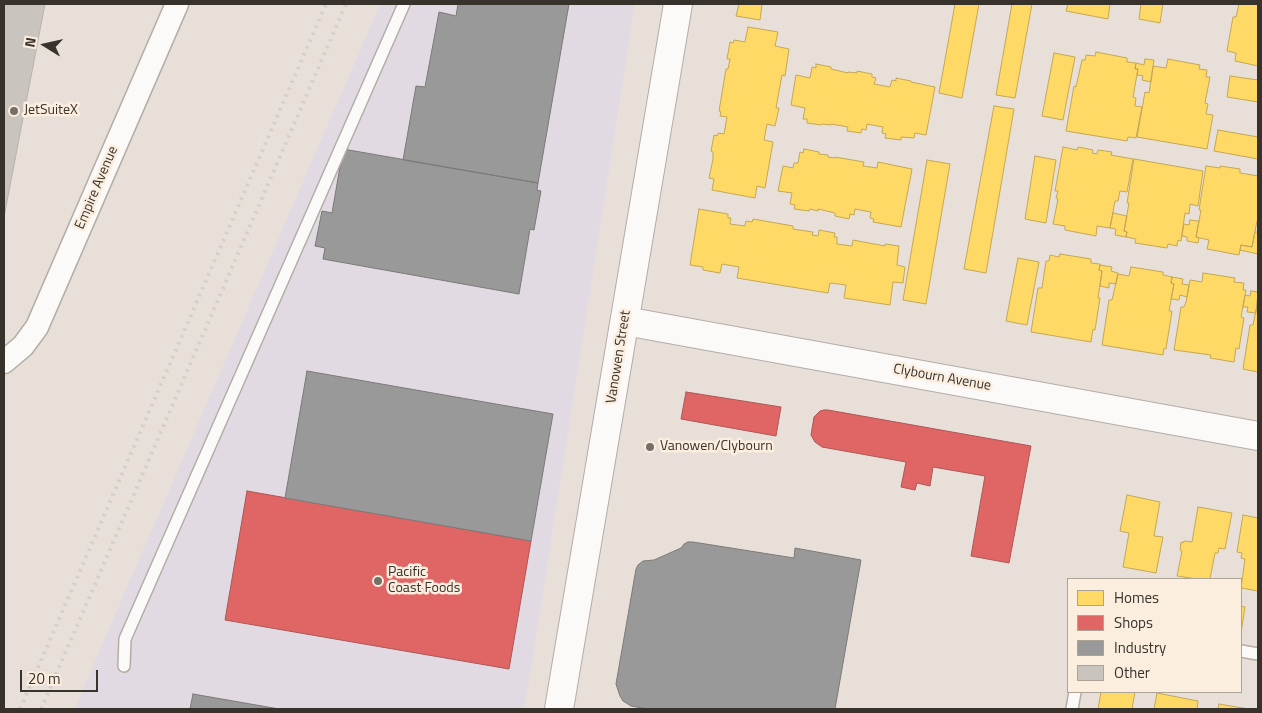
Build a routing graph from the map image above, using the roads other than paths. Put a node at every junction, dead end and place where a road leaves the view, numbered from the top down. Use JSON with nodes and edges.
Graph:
{"nodes":[{"id":1,"x":177,"y":4,"type":"edge"},
{"id":2,"x":404,"y":4,"type":"edge"},
{"id":3,"x":678,"y":4,"type":"edge"},
{"id":4,"x":625,"y":320,"type":"junction"},
{"id":5,"x":4,"y":362,"type":"edge"},
{"id":6,"x":1258,"y":436,"type":"edge"},
{"id":7,"x":1242,"y":651,"type":"edge"},
{"id":8,"x":1258,"y":654,"type":"edge"},
{"id":9,"x":124,"y":666,"type":"dead end"},
{"id":10,"x":1075,"y":693,"type":"edge"},
{"id":11,"x":559,"y":709,"type":"edge"},
{"id":12,"x":1072,"y":709,"type":"edge"}],
"edges":[{"from":1,"to":5,"type":"street","name":"Empire Avenue"},
{"from":2,"to":9,"type":"lane"},
{"from":3,"to":4,"type":"main road","name":"Vanowen Street"},
{"from":4,"to":6,"type":"main road","name":"Clybourn Avenue"},
{"from":4,"to":11,"type":"main road","name":"Vanowen Street"},
{"from":7,"to":8,"type":"lane"},
{"from":10,"to":12,"type":"lane"}]}
